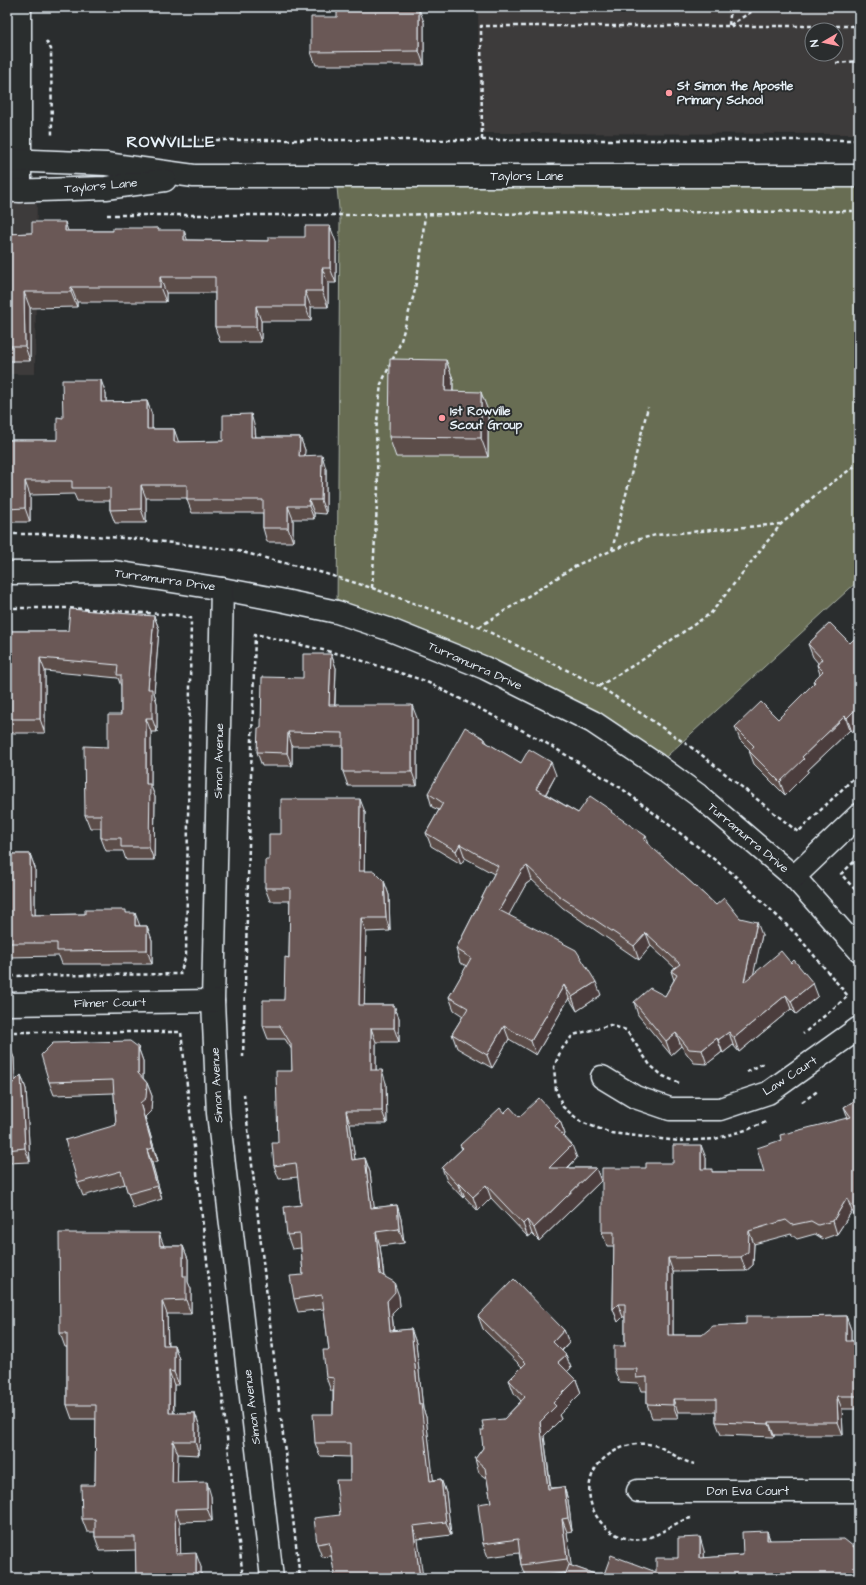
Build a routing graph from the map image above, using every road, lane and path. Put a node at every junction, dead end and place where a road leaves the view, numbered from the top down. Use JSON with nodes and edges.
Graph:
{"nodes":[{"id":1,"x":20,"y":7,"type":"edge"},
{"id":2,"x":731,"y":7,"type":"edge"},
{"id":3,"x":759,"y":7,"type":"edge"},
{"id":4,"x":729,"y":25,"type":"junction"},
{"id":5,"x":859,"y":26,"type":"edge"},
{"id":6,"x":45,"y":34,"type":"dead end"},
{"id":7,"x":859,"y":60,"type":"edge"},
{"id":8,"x":836,"y":63,"type":"dead end"},
{"id":9,"x":131,"y":140,"type":"dead end"},
{"id":10,"x":482,"y":140,"type":"junction"},
{"id":11,"x":859,"y":140,"type":"edge"},
{"id":12,"x":52,"y":141,"type":"dead end"},
{"id":13,"x":14,"y":160,"type":"edge"},
{"id":14,"x":194,"y":176,"type":"junction"},
{"id":15,"x":859,"y":176,"type":"edge"},
{"id":16,"x":13,"y":191,"type":"edge"},
{"id":17,"x":859,"y":211,"type":"edge"},
{"id":18,"x":424,"y":214,"type":"junction"},
{"id":19,"x":106,"y":215,"type":"dead end"},
{"id":20,"x":648,"y":407,"type":"dead end"},
{"id":21,"x":859,"y":463,"type":"edge"},
{"id":22,"x":781,"y":524,"type":"junction"},
{"id":23,"x":7,"y":534,"type":"edge"},
{"id":24,"x":612,"y":550,"type":"junction"},
{"id":25,"x":7,"y":573,"type":"edge"},
{"id":26,"x":222,"y":588,"type":"junction"},
{"id":27,"x":7,"y":608,"type":"edge"},
{"id":28,"x":479,"y":627,"type":"dead end"},
{"id":29,"x":599,"y":686,"type":"dead end"},
{"id":30,"x":859,"y":773,"type":"edge"},
{"id":31,"x":859,"y":815,"type":"edge"},
{"id":32,"x":798,"y":832,"type":"dead end"},
{"id":33,"x":859,"y":857,"type":"edge"},
{"id":34,"x":794,"y":877,"type":"junction"},
{"id":35,"x":859,"y":894,"type":"edge"},
{"id":36,"x":859,"y":950,"type":"edge"},
{"id":37,"x":7,"y":976,"type":"edge"},
{"id":38,"x":848,"y":996,"type":"dead end"},
{"id":39,"x":213,"y":1001,"type":"junction"},
{"id":40,"x":7,"y":1004,"type":"edge"},
{"id":41,"x":859,"y":1028,"type":"edge"},
{"id":42,"x":7,"y":1032,"type":"edge"},
{"id":43,"x":243,"y":1058,"type":"dead end"},
{"id":44,"x":602,"y":1077,"type":"dead end"},
{"id":45,"x":244,"y":1089,"type":"dead end"},
{"id":46,"x":638,"y":1491,"type":"dead end"},
{"id":47,"x":859,"y":1491,"type":"edge"},
{"id":48,"x":243,"y":1578,"type":"edge"},
{"id":49,"x":272,"y":1578,"type":"edge"},
{"id":50,"x":300,"y":1578,"type":"edge"}],
"edges":[{"from":1,"to":13,"type":"street"},
{"from":2,"to":4,"type":"path"},
{"from":3,"to":4,"type":"path"},
{"from":4,"to":5,"type":"path"},
{"from":4,"to":10,"type":"path"},
{"from":6,"to":12,"type":"path"},
{"from":7,"to":8,"type":"path"},
{"from":9,"to":10,"type":"path"},
{"from":10,"to":11,"type":"path"},
{"from":13,"to":14,"type":"street","name":"Taylors Lane"},
{"from":13,"to":16,"type":"street"},
{"from":14,"to":15,"type":"street","name":"Taylors Lane"},
{"from":14,"to":16,"type":"street","name":"Taylors Lane"},
{"from":17,"to":18,"type":"path"},
{"from":18,"to":19,"type":"path"},
{"from":18,"to":23,"type":"path"},
{"from":20,"to":24,"type":"path"},
{"from":21,"to":22,"type":"path"},
{"from":22,"to":24,"type":"path"},
{"from":22,"to":29,"type":"path"},
{"from":24,"to":28,"type":"path"},
{"from":25,"to":26,"type":"street","name":"Turramurra Drive"},
{"from":26,"to":34,"type":"street","name":"Turramurra Drive"},
{"from":26,"to":39,"type":"street","name":"Simon Avenue"},
{"from":27,"to":37,"type":"path"},
{"from":30,"to":32,"type":"path"},
{"from":31,"to":34,"type":"street"},
{"from":33,"to":35,"type":"path"},
{"from":34,"to":36,"type":"street","name":"Turramurra Drive"},
{"from":38,"to":43,"type":"path"},
{"from":39,"to":40,"type":"street","name":"Filmer Court"},
{"from":39,"to":49,"type":"street","name":"Simon Avenue"},
{"from":41,"to":44,"type":"street","name":"Law Court"},
{"from":42,"to":48,"type":"path"},
{"from":45,"to":50,"type":"path"},
{"from":46,"to":47,"type":"street","name":"Don Eva Court"}]}
